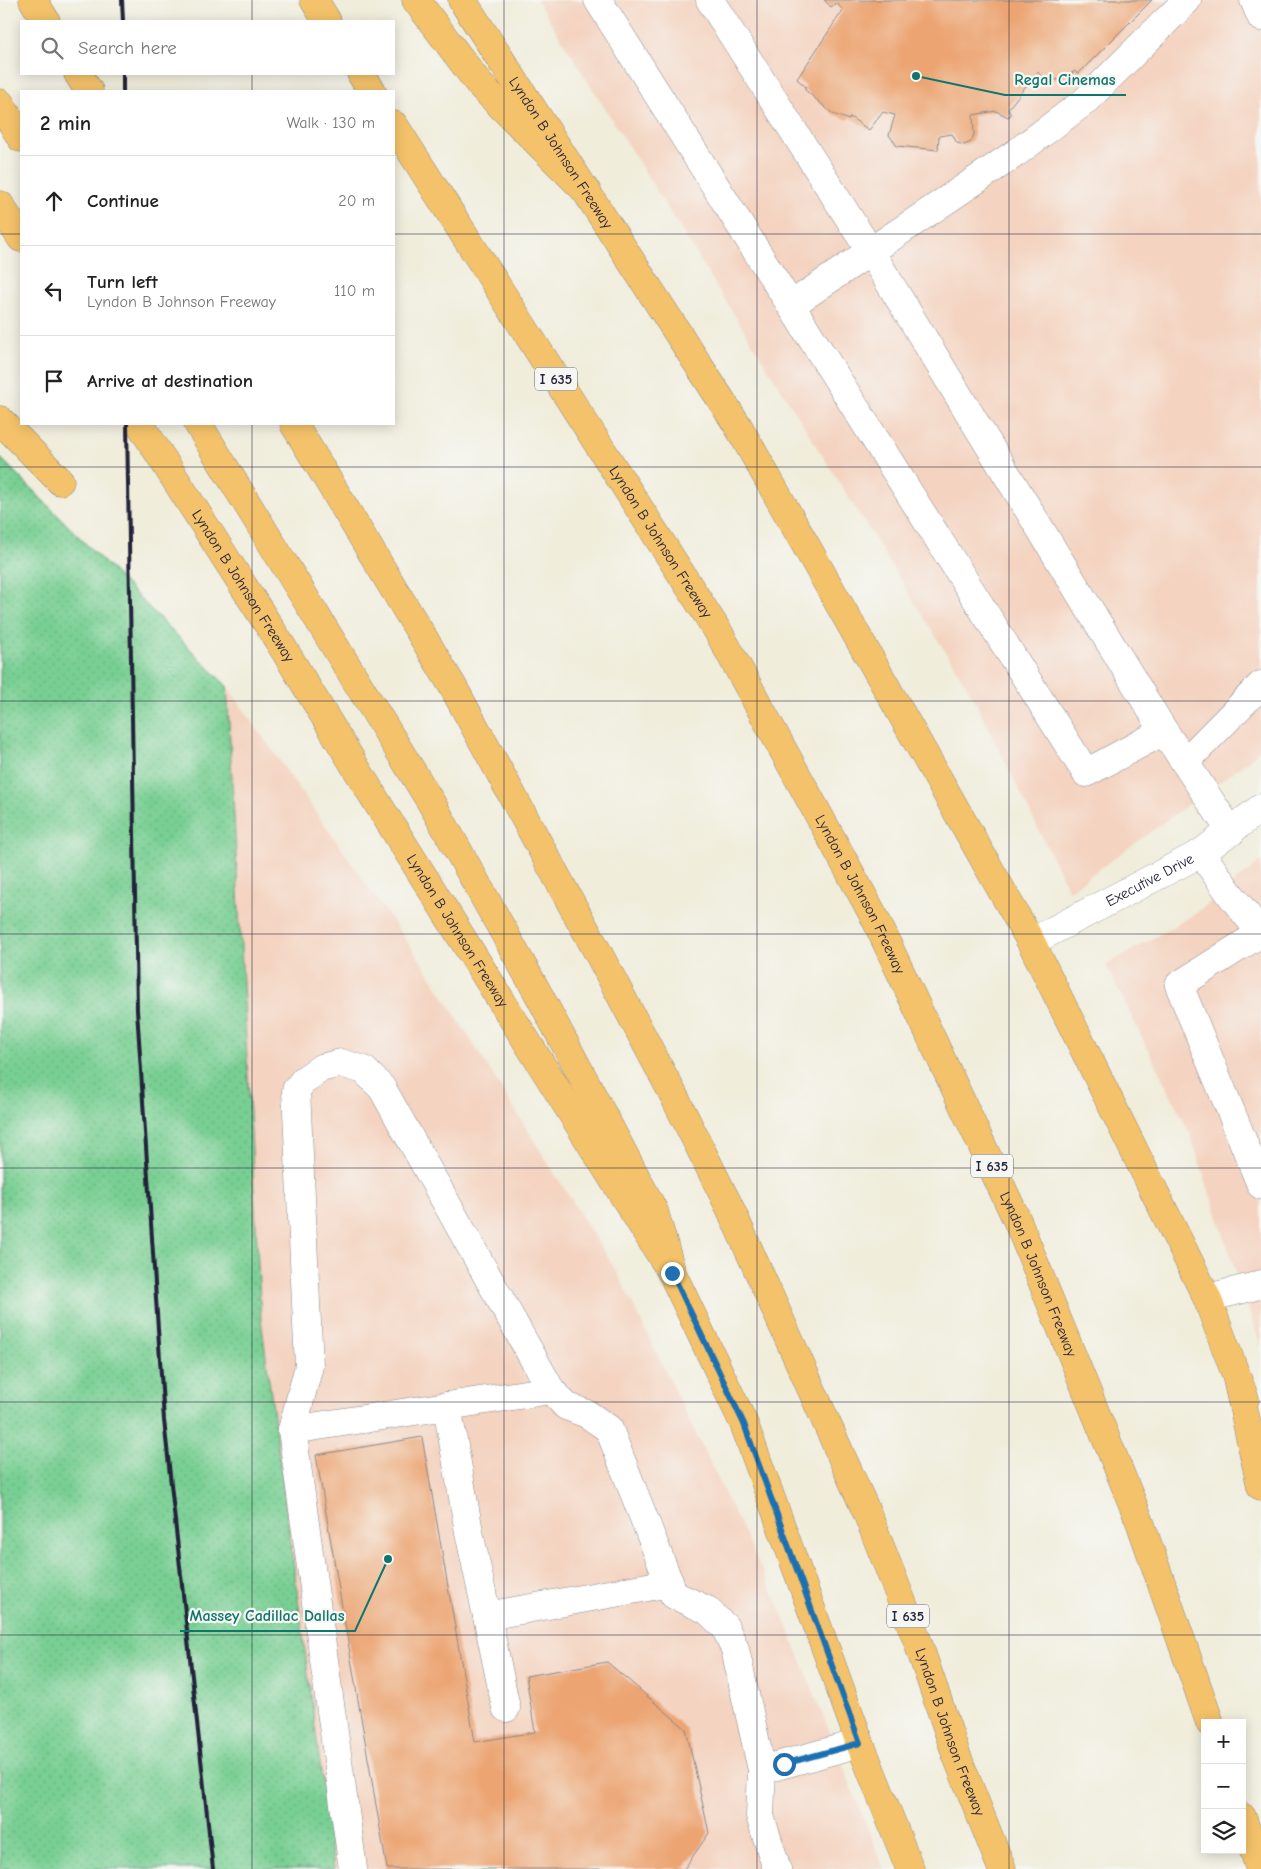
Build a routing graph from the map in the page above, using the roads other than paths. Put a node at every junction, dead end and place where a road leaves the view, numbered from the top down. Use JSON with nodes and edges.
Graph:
{"nodes":[{"id":1,"x":33,"y":0,"type":"edge"},
{"id":2,"x":314,"y":0,"type":"edge"},
{"id":3,"x":416,"y":0,"type":"edge"},
{"id":4,"x":462,"y":0,"type":"edge"},
{"id":5,"x":598,"y":0,"type":"edge"},
{"id":6,"x":710,"y":0,"type":"edge"},
{"id":7,"x":1187,"y":0,"type":"edge"},
{"id":8,"x":1254,"y":0,"type":"edge"},
{"id":9,"x":1261,"y":17,"type":"edge"},
{"id":10,"x":45,"y":20,"type":"edge"},
{"id":11,"x":326,"y":20,"type":"edge"},
{"id":12,"x":79,"y":75,"type":"edge"},
{"id":13,"x":362,"y":75,"type":"edge"},
{"id":14,"x":88,"y":90,"type":"edge"},
{"id":15,"x":371,"y":90,"type":"edge"},
{"id":16,"x":0,"y":103,"type":"edge"},
{"id":17,"x":395,"y":127,"type":"edge"},
{"id":18,"x":20,"y":136,"type":"edge"},
{"id":19,"x":587,"y":192,"type":"junction"},
{"id":20,"x":0,"y":205,"type":"edge"},
{"id":21,"x":20,"y":236,"type":"edge"},
{"id":22,"x":870,"y":251,"type":"junction"},
{"id":23,"x":790,"y":305,"type":"junction"},
{"id":24,"x":0,"y":420,"type":"edge"},
{"id":25,"x":141,"y":425,"type":"edge"},
{"id":26,"x":199,"y":425,"type":"edge"},
{"id":27,"x":295,"y":425,"type":"edge"},
{"id":28,"x":60,"y":481,"type":"dead end"},
{"id":29,"x":1261,"y":685,"type":"edge"},
{"id":30,"x":1164,"y":731,"type":"junction"},
{"id":31,"x":1185,"y":762,"type":"junction"},
{"id":32,"x":1261,"y":808,"type":"edge"},
{"id":33,"x":1230,"y":832,"type":"junction"},
{"id":34,"x":1202,"y":853,"type":"junction"},
{"id":35,"x":1261,"y":933,"type":"edge"},
{"id":36,"x":1031,"y":942,"type":"junction"},
{"id":37,"x":1261,"y":1184,"type":"edge"},
{"id":38,"x":672,"y":1273,"type":"junction"},
{"id":39,"x":1261,"y":1284,"type":"edge"},
{"id":40,"x":1207,"y":1298,"type":"junction"},
{"id":41,"x":1236,"y":1375,"type":"junction"},
{"id":42,"x":551,"y":1390,"type":"junction"},
{"id":43,"x":447,"y":1406,"type":"junction"},
{"id":44,"x":292,"y":1430,"type":"junction"},
{"id":45,"x":1261,"y":1445,"type":"edge"},
{"id":46,"x":1261,"y":1486,"type":"edge"},
{"id":47,"x":670,"y":1583,"type":"junction"},
{"id":48,"x":487,"y":1616,"type":"junction"},
{"id":49,"x":506,"y":1708,"type":"dead end"},
{"id":50,"x":1209,"y":1719,"type":"edge"},
{"id":51,"x":860,"y":1743,"type":"junction"},
{"id":52,"x":762,"y":1770,"type":"junction"},
{"id":53,"x":1246,"y":1829,"type":"edge"},
{"id":54,"x":353,"y":1869,"type":"edge"},
{"id":55,"x":777,"y":1869,"type":"edge"},
{"id":56,"x":910,"y":1869,"type":"edge"},
{"id":57,"x":1002,"y":1869,"type":"edge"},
{"id":58,"x":1260,"y":1869,"type":"edge"}],
"edges":[{"from":1,"to":10,"type":"main road"},
{"from":2,"to":11,"type":"main road"},
{"from":3,"to":19,"type":"main road"},
{"from":4,"to":19,"type":"main road","name":"Lyndon B Johnson Freeway"},
{"from":5,"to":23,"type":"street"},
{"from":6,"to":22,"type":"street"},
{"from":7,"to":22,"type":"street"},
{"from":8,"to":9,"type":"street"},
{"from":12,"to":14,"type":"main road"},
{"from":13,"to":15,"type":"main road"},
{"from":16,"to":18,"type":"main road"},
{"from":17,"to":50,"type":"main road","name":"Lyndon B Johnson Freeway","number":"I 635"},
{"from":19,"to":36,"type":"main road","name":"Lyndon B Johnson Freeway"},
{"from":20,"to":21,"type":"main road"},
{"from":22,"to":23,"type":"street"},
{"from":22,"to":30,"type":"street"},
{"from":23,"to":30,"type":"street"},
{"from":24,"to":28,"type":"main road"},
{"from":25,"to":38,"type":"main road","name":"Lyndon B Johnson Freeway"},
{"from":26,"to":38,"type":"main road"},
{"from":27,"to":57,"type":"main road","name":"Lyndon B Johnson Freeway","number":"I 635"},
{"from":29,"to":31,"type":"street"},
{"from":30,"to":31,"type":"street"},
{"from":31,"to":33,"type":"street"},
{"from":32,"to":33,"type":"street","name":"Executive Drive"},
{"from":33,"to":34,"type":"street","name":"Executive Drive"},
{"from":34,"to":35,"type":"street"},
{"from":34,"to":36,"type":"street","name":"Executive Drive"},
{"from":35,"to":37,"type":"street"},
{"from":36,"to":40,"type":"main road","name":"Lyndon B Johnson Freeway"},
{"from":38,"to":51,"type":"main road","name":"Lyndon B Johnson Freeway"},
{"from":39,"to":40,"type":"street"},
{"from":40,"to":41,"type":"main road","name":"Lyndon B Johnson Freeway"},
{"from":41,"to":45,"type":"main road","name":"Lyndon B Johnson Freeway"},
{"from":41,"to":46,"type":"main road"},
{"from":42,"to":43,"type":"street"},
{"from":42,"to":44,"type":"street"},
{"from":42,"to":47,"type":"street"},
{"from":43,"to":44,"type":"street"},
{"from":43,"to":48,"type":"street"},
{"from":44,"to":54,"type":"street"},
{"from":47,"to":48,"type":"street"},
{"from":47,"to":52,"type":"street"},
{"from":48,"to":49,"type":"street"},
{"from":51,"to":52,"type":"street"},
{"from":51,"to":56,"type":"main road","name":"Lyndon B Johnson Freeway"},
{"from":52,"to":55,"type":"street"},
{"from":53,"to":58,"type":"main road"}]}
